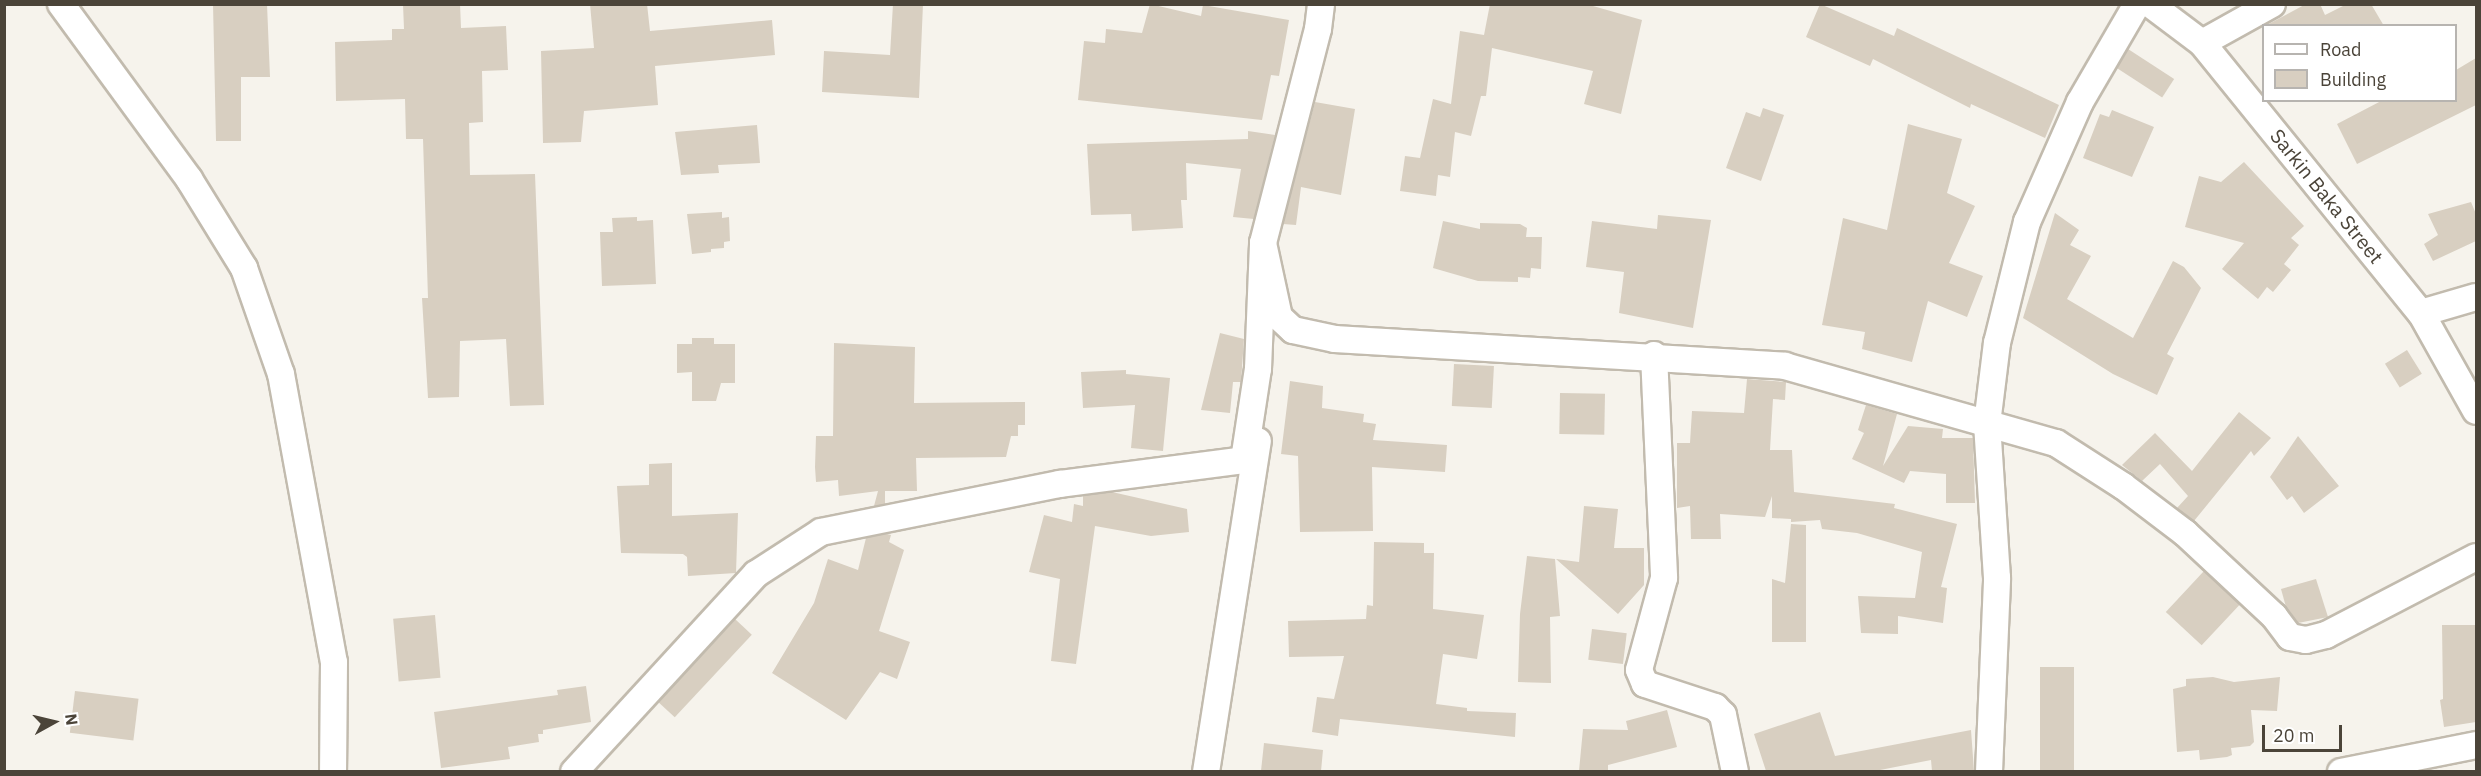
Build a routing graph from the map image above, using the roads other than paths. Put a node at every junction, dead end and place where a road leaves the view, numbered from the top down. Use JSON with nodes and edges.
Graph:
{"nodes":[{"id":1,"x":60,"y":4,"type":"edge"},
{"id":2,"x":1321,"y":4,"type":"edge"},
{"id":3,"x":2137,"y":4,"type":"edge"},
{"id":4,"x":2150,"y":4,"type":"edge"},
{"id":5,"x":2272,"y":4,"type":"edge"},
{"id":6,"x":2202,"y":43,"type":"junction"},
{"id":7,"x":1263,"y":243,"type":"junction"},
{"id":8,"x":2476,"y":297,"type":"edge"},
{"id":9,"x":2421,"y":313,"type":"junction"},
{"id":10,"x":1279,"y":317,"type":"junction"},
{"id":11,"x":1654,"y":355,"type":"junction"},
{"id":12,"x":2476,"y":411,"type":"edge"},
{"id":13,"x":1988,"y":424,"type":"junction"},
{"id":14,"x":2476,"y":557,"type":"edge"},
{"id":15,"x":2476,"y":745,"type":"edge"},
{"id":16,"x":333,"y":771,"type":"edge"},
{"id":17,"x":574,"y":771,"type":"edge"},
{"id":18,"x":1206,"y":771,"type":"edge"},
{"id":19,"x":1735,"y":771,"type":"edge"},
{"id":20,"x":1989,"y":771,"type":"edge"},
{"id":21,"x":2341,"y":771,"type":"edge"}],
"edges":[{"from":1,"to":16,"type":"street"},
{"from":2,"to":7,"type":"street"},
{"from":3,"to":13,"type":"street"},
{"from":4,"to":6,"type":"street","name":"Sarkin Baka Street"},
{"from":5,"to":6,"type":"street"},
{"from":6,"to":9,"type":"street","name":"Sarkin Baka Street"},
{"from":7,"to":10,"type":"street"},
{"from":7,"to":17,"type":"street"},
{"from":8,"to":9,"type":"street"},
{"from":9,"to":12,"type":"street","name":"Sarkin Baka Street"},
{"from":10,"to":11,"type":"street"},
{"from":10,"to":18,"type":"street"},
{"from":11,"to":13,"type":"street"},
{"from":11,"to":19,"type":"street"},
{"from":13,"to":14,"type":"street"},
{"from":13,"to":20,"type":"street"},
{"from":15,"to":21,"type":"street"}]}
